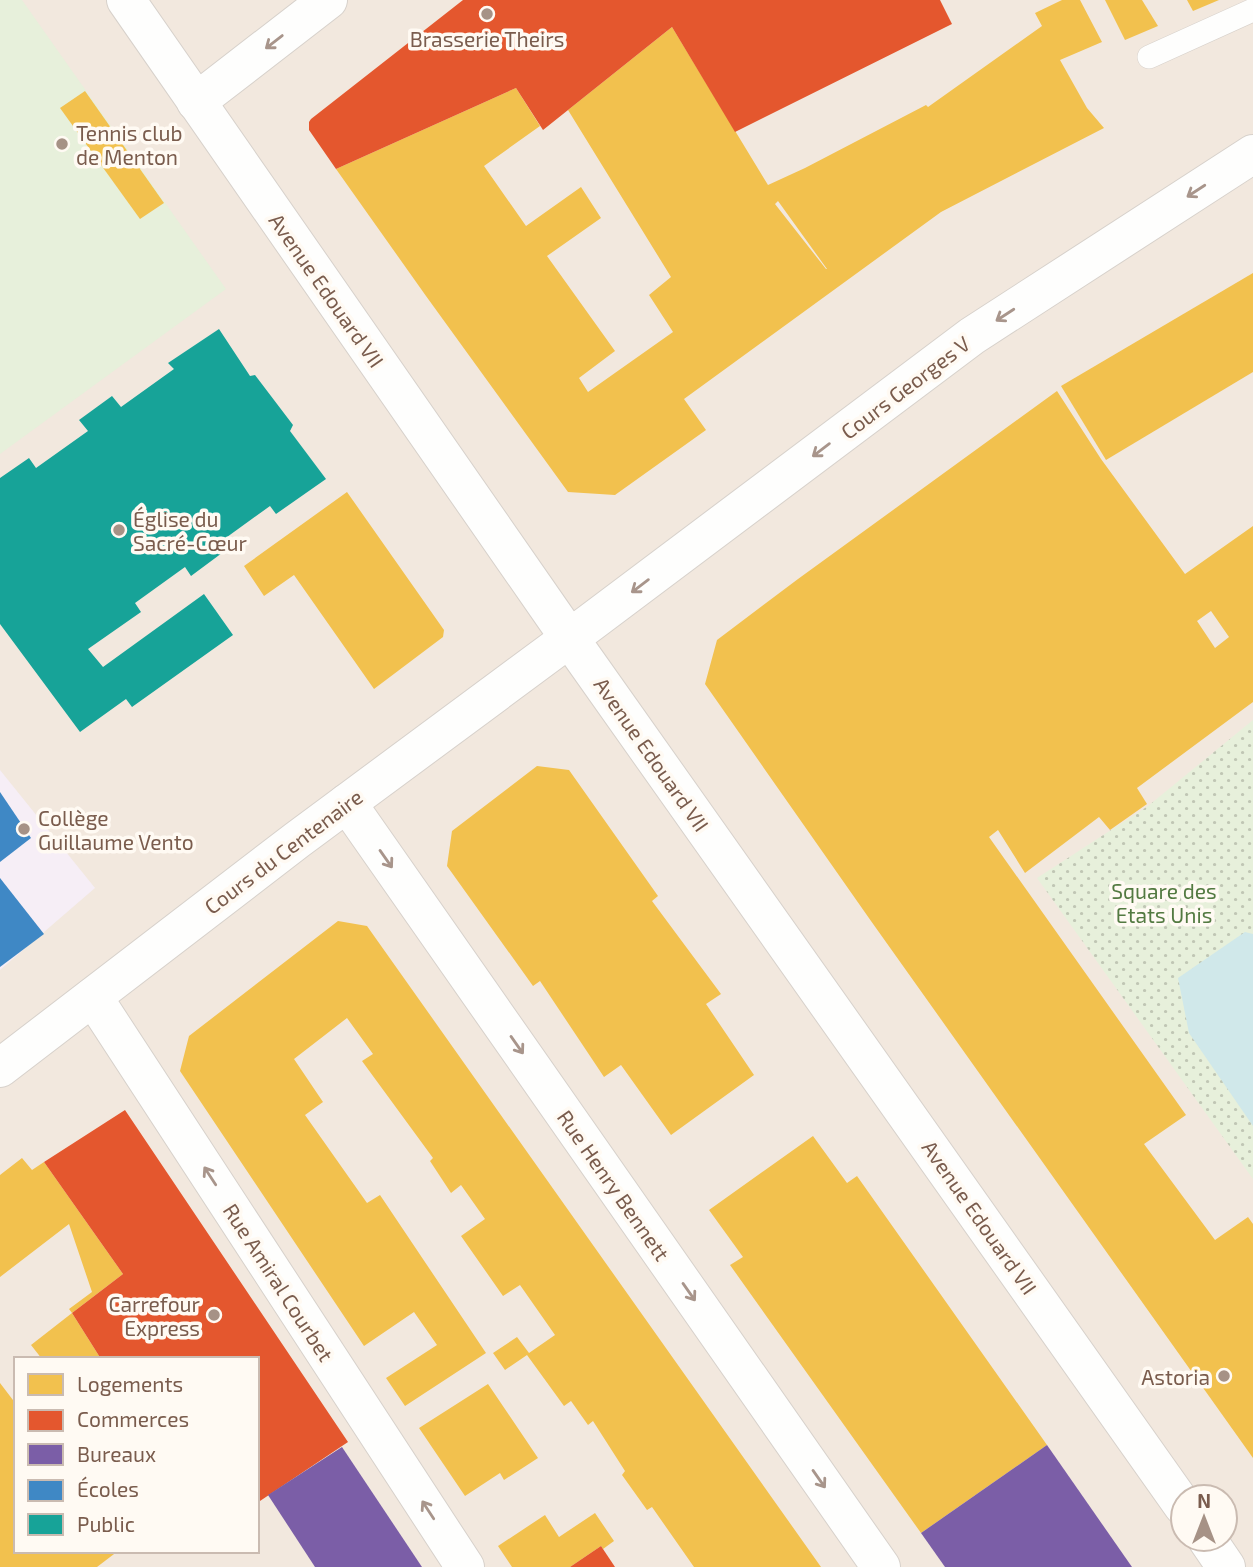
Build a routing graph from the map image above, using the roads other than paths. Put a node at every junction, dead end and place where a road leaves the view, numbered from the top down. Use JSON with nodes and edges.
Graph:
{"nodes":[{"id":1,"x":126,"y":0,"type":"edge"},
{"id":2,"x":328,"y":0,"type":"edge"},
{"id":3,"x":1253,"y":10,"type":"edge"},
{"id":4,"x":1149,"y":57,"type":"dead end"},
{"id":5,"x":196,"y":102,"type":"junction"},
{"id":6,"x":1253,"y":154,"type":"edge"},
{"id":7,"x":570,"y":639,"type":"junction"},
{"id":8,"x":347,"y":803,"type":"junction"},
{"id":9,"x":93,"y":997,"type":"junction"},
{"id":10,"x":0,"y":1068,"type":"edge"},
{"id":11,"x":1169,"y":1486,"type":"edge"},
{"id":12,"x":465,"y":1567,"type":"edge"},
{"id":13,"x":881,"y":1567,"type":"edge"}],
"edges":[{"from":1,"to":5,"type":"street","name":"Avenue Edouard VII"},
{"from":2,"to":5,"type":"street","one_way":true},
{"from":3,"to":4,"type":"lane"},
{"from":5,"to":7,"type":"street","name":"Avenue Edouard VII"},
{"from":6,"to":7,"type":"street","name":"Cours Georges V","one_way":true},
{"from":7,"to":8,"type":"street","name":"Cours du Centenaire"},
{"from":7,"to":11,"type":"street","name":"Avenue Edouard VII"},
{"from":8,"to":9,"type":"street","name":"Cours du Centenaire"},
{"from":8,"to":13,"type":"street","name":"Rue Henry Bennett","one_way":true},
{"from":9,"to":10,"type":"street","name":"Cours du Centenaire"},
{"from":12,"to":9,"type":"street","name":"Rue Amiral Courbet","one_way":true}]}
